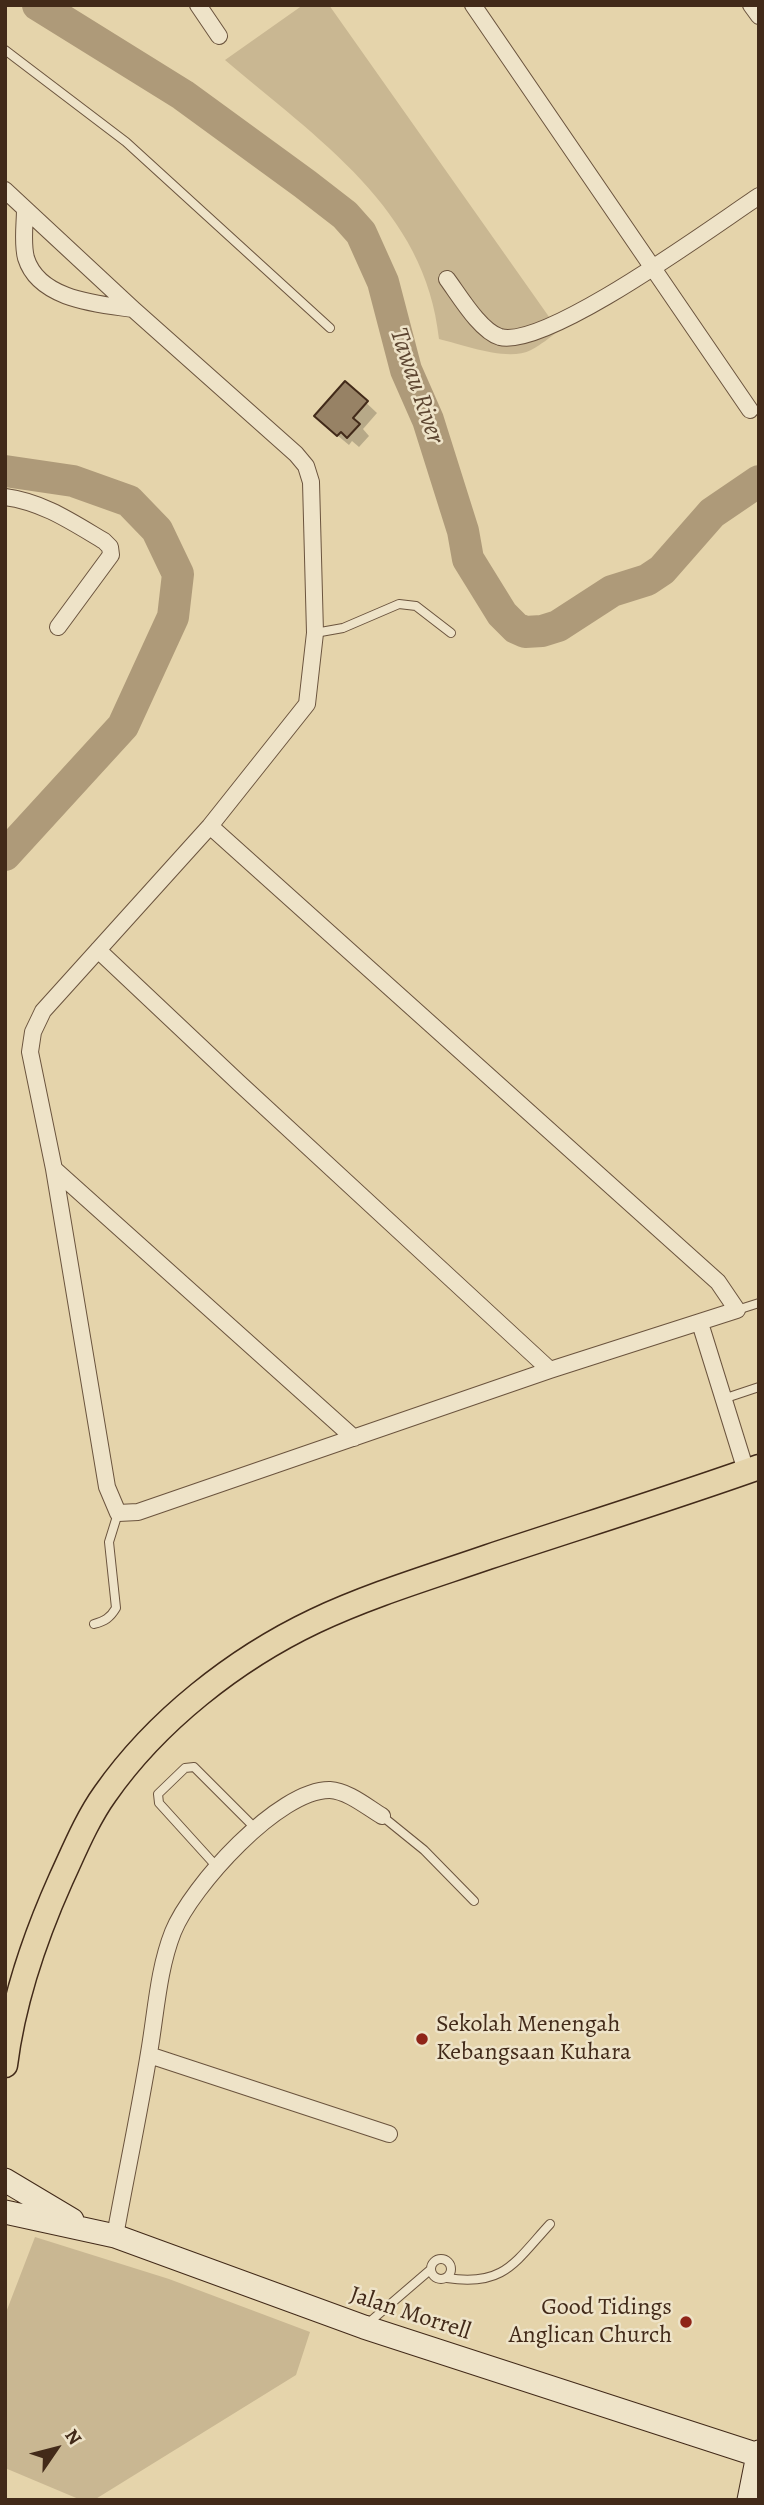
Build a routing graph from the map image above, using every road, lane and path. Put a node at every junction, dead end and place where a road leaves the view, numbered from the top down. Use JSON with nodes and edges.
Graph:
{"nodes":[{"id":1,"x":198,"y":5,"type":"edge"},
{"id":2,"x":473,"y":5,"type":"edge"},
{"id":3,"x":751,"y":5,"type":"edge"},
{"id":4,"x":759,"y":16,"type":"edge"},
{"id":5,"x":219,"y":36,"type":"dead end"},
{"id":6,"x":5,"y":50,"type":"edge"},
{"id":7,"x":5,"y":190,"type":"edge"},
{"id":8,"x":759,"y":196,"type":"edge"},
{"id":9,"x":25,"y":209,"type":"junction"},
{"id":10,"x":653,"y":267,"type":"junction"},
{"id":11,"x":447,"y":279,"type":"dead end"},
{"id":12,"x":133,"y":309,"type":"junction"},
{"id":13,"x":330,"y":328,"type":"dead end"},
{"id":14,"x":750,"y":410,"type":"dead end"},
{"id":15,"x":5,"y":497,"type":"edge"},
{"id":16,"x":58,"y":627,"type":"dead end"},
{"id":17,"x":451,"y":632,"type":"dead end"},
{"id":18,"x":315,"y":633,"type":"junction"},
{"id":19,"x":210,"y":826,"type":"junction"},
{"id":20,"x":98,"y":950,"type":"junction"},
{"id":21,"x":54,"y":1169,"type":"junction"},
{"id":22,"x":759,"y":1303,"type":"edge"},
{"id":23,"x":737,"y":1310,"type":"junction"},
{"id":24,"x":700,"y":1323,"type":"junction"},
{"id":25,"x":551,"y":1370,"type":"junction"},
{"id":26,"x":759,"y":1387,"type":"edge"},
{"id":27,"x":723,"y":1399,"type":"junction"},
{"id":28,"x":354,"y":1438,"type":"junction"},
{"id":29,"x":752,"y":1469,"type":"edge"},
{"id":30,"x":118,"y":1513,"type":"junction"},
{"id":31,"x":94,"y":1623,"type":"dead end"},
{"id":32,"x":382,"y":1816,"type":"joint"},
{"id":33,"x":256,"y":1829,"type":"junction"},
{"id":34,"x":217,"y":1867,"type":"junction"},
{"id":35,"x":474,"y":1901,"type":"dead end"},
{"id":36,"x":149,"y":2055,"type":"junction"},
{"id":37,"x":6,"y":2057,"type":"edge"},
{"id":38,"x":389,"y":2134,"type":"dead end"},
{"id":39,"x":5,"y":2180,"type":"edge"},
{"id":40,"x":5,"y":2212,"type":"edge"},
{"id":41,"x":550,"y":2224,"type":"dead end"},
{"id":42,"x":86,"y":2228,"type":"junction"},
{"id":43,"x":115,"y":2236,"type":"junction"},
{"id":44,"x":430,"y":2270,"type":"junction"},
{"id":45,"x":447,"y":2278,"type":"junction"},
{"id":46,"x":364,"y":2327,"type":"junction"},
{"id":47,"x":758,"y":2454,"type":"edge"},
{"id":48,"x":749,"y":2500,"type":"edge"}],
"edges":[{"from":1,"to":5,"type":"street"},
{"from":2,"to":10,"type":"street"},
{"from":3,"to":4,"type":"street"},
{"from":6,"to":13,"type":"lane"},
{"from":7,"to":9,"type":"street"},
{"from":8,"to":10,"type":"street"},
{"from":9,"to":12,"type":"street"},
{"from":9,"to":12,"type":"street"},
{"from":10,"to":11,"type":"street"},
{"from":10,"to":14,"type":"street"},
{"from":12,"to":18,"type":"street"},
{"from":15,"to":16,"type":"street"},
{"from":17,"to":18,"type":"lane"},
{"from":18,"to":19,"type":"street"},
{"from":19,"to":20,"type":"street"},
{"from":19,"to":23,"type":"street"},
{"from":20,"to":21,"type":"street"},
{"from":20,"to":25,"type":"street"},
{"from":21,"to":28,"type":"street"},
{"from":21,"to":30,"type":"street"},
{"from":22,"to":23,"type":"lane"},
{"from":23,"to":24,"type":"street"},
{"from":24,"to":25,"type":"street"},
{"from":24,"to":27,"type":"street"},
{"from":25,"to":28,"type":"street"},
{"from":26,"to":27,"type":"lane"},
{"from":27,"to":29,"type":"street"},
{"from":28,"to":30,"type":"street"},
{"from":29,"to":37,"type":"main road"},
{"from":30,"to":31,"type":"lane"},
{"from":32,"to":33,"type":"street"},
{"from":32,"to":35,"type":"lane"},
{"from":33,"to":34,"type":"street"},
{"from":33,"to":34,"type":"lane"},
{"from":34,"to":36,"type":"street"},
{"from":36,"to":38,"type":"street"},
{"from":36,"to":43,"type":"street"},
{"from":39,"to":42,"type":"street"},
{"from":40,"to":42,"type":"street"},
{"from":41,"to":45,"type":"lane"},
{"from":42,"to":43,"type":"street","name":"Jalan Morrell"},
{"from":43,"to":46,"type":"street","name":"Jalan Morrell"},
{"from":44,"to":45,"type":"lane"},
{"from":44,"to":45,"type":"lane"},
{"from":44,"to":46,"type":"lane"},
{"from":46,"to":47,"type":"street","name":"Jalan Morrell"},
{"from":47,"to":48,"type":"street"}]}
